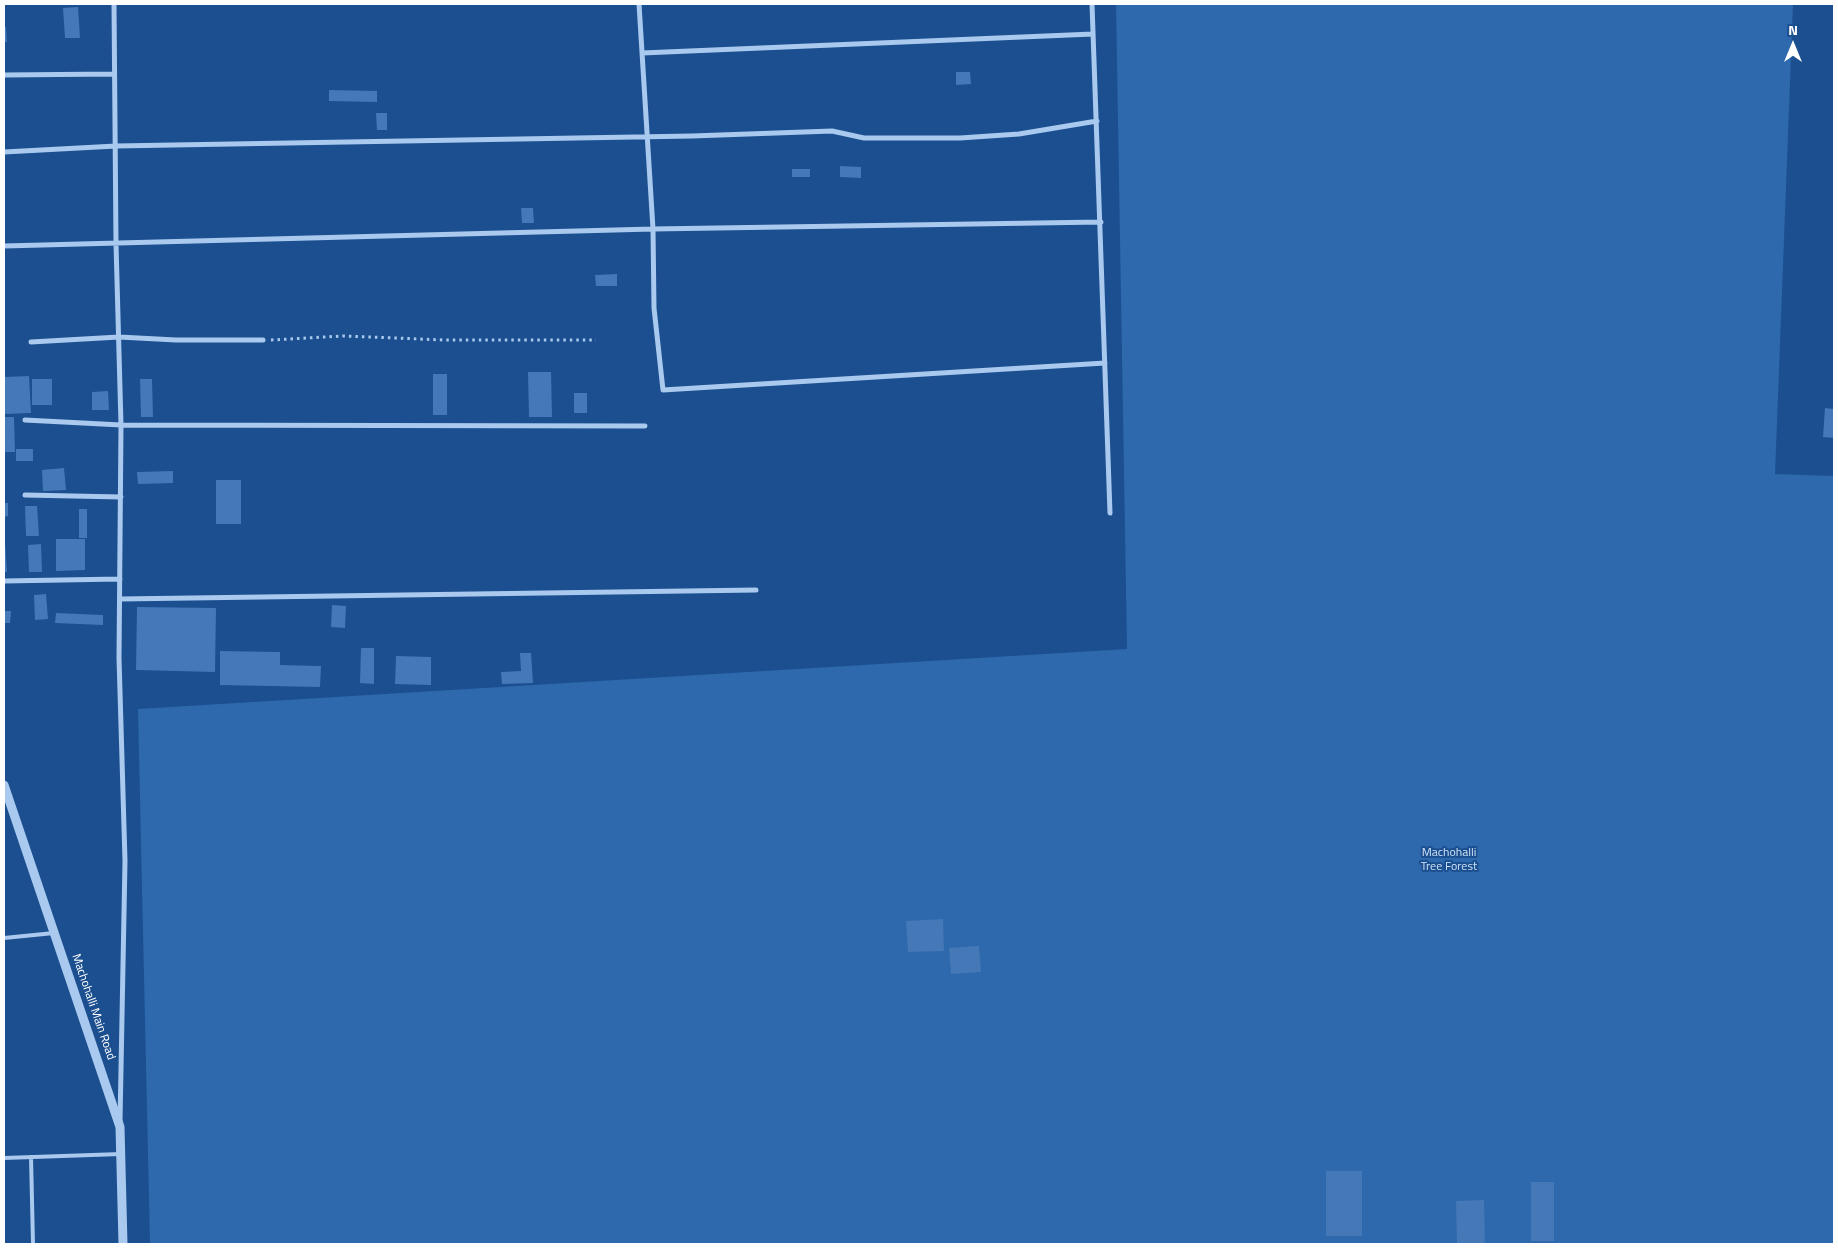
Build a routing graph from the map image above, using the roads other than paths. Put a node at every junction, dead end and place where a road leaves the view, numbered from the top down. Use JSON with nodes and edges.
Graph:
{"nodes":[{"id":1,"x":114,"y":4,"type":"edge"},
{"id":2,"x":639,"y":4,"type":"edge"},
{"id":3,"x":1092,"y":4,"type":"edge"},
{"id":4,"x":1093,"y":34,"type":"junction"},
{"id":5,"x":642,"y":53,"type":"junction"},
{"id":6,"x":114,"y":74,"type":"junction"},
{"id":7,"x":4,"y":75,"type":"edge"},
{"id":8,"x":1097,"y":121,"type":"junction"},
{"id":9,"x":647,"y":137,"type":"junction"},
{"id":10,"x":116,"y":146,"type":"junction"},
{"id":11,"x":4,"y":152,"type":"edge"},
{"id":12,"x":1101,"y":222,"type":"junction"},
{"id":13,"x":653,"y":229,"type":"junction"},
{"id":14,"x":116,"y":244,"type":"junction"},
{"id":15,"x":4,"y":246,"type":"edge"},
{"id":16,"x":119,"y":337,"type":"junction"},
{"id":17,"x":263,"y":340,"type":"road end"},
{"id":18,"x":31,"y":342,"type":"dead end"},
{"id":19,"x":1105,"y":363,"type":"junction"},
{"id":20,"x":25,"y":420,"type":"dead end"},
{"id":21,"x":121,"y":425,"type":"junction"},
{"id":22,"x":645,"y":426,"type":"dead end"},
{"id":23,"x":25,"y":496,"type":"dead end"},
{"id":24,"x":121,"y":497,"type":"junction"},
{"id":25,"x":1110,"y":513,"type":"dead end"},
{"id":26,"x":120,"y":579,"type":"junction"},
{"id":27,"x":4,"y":581,"type":"edge"},
{"id":28,"x":756,"y":590,"type":"dead end"},
{"id":29,"x":120,"y":599,"type":"junction"},
{"id":30,"x":4,"y":785,"type":"edge"},
{"id":31,"x":54,"y":934,"type":"junction"},
{"id":32,"x":4,"y":938,"type":"edge"},
{"id":33,"x":120,"y":1127,"type":"junction"},
{"id":34,"x":121,"y":1154,"type":"junction"},
{"id":35,"x":31,"y":1157,"type":"junction"},
{"id":36,"x":4,"y":1158,"type":"edge"},
{"id":37,"x":32,"y":1244,"type":"edge"},
{"id":38,"x":123,"y":1244,"type":"edge"}],
"edges":[{"from":1,"to":6,"type":"street"},
{"from":2,"to":5,"type":"street"},
{"from":3,"to":4,"type":"street"},
{"from":4,"to":5,"type":"street"},
{"from":4,"to":8,"type":"street"},
{"from":5,"to":9,"type":"street"},
{"from":6,"to":7,"type":"street"},
{"from":6,"to":10,"type":"street"},
{"from":8,"to":9,"type":"street"},
{"from":8,"to":12,"type":"street"},
{"from":9,"to":10,"type":"street"},
{"from":9,"to":13,"type":"street"},
{"from":10,"to":11,"type":"street"},
{"from":10,"to":14,"type":"street"},
{"from":12,"to":13,"type":"street"},
{"from":12,"to":19,"type":"street"},
{"from":13,"to":14,"type":"street"},
{"from":13,"to":19,"type":"street"},
{"from":14,"to":15,"type":"street"},
{"from":14,"to":16,"type":"street"},
{"from":16,"to":17,"type":"street"},
{"from":16,"to":18,"type":"street"},
{"from":16,"to":21,"type":"street"},
{"from":19,"to":25,"type":"street"},
{"from":20,"to":21,"type":"street"},
{"from":21,"to":22,"type":"street"},
{"from":21,"to":24,"type":"street"},
{"from":23,"to":24,"type":"street"},
{"from":24,"to":26,"type":"street"},
{"from":26,"to":27,"type":"street"},
{"from":26,"to":29,"type":"street"},
{"from":28,"to":29,"type":"street"},
{"from":29,"to":33,"type":"street"},
{"from":30,"to":31,"type":"street","name":"Machohalli Main Road"},
{"from":31,"to":32,"type":"lane"},
{"from":31,"to":33,"type":"street","name":"Machohalli Main Road"},
{"from":33,"to":34,"type":"street","name":"Machohalli Main Road"},
{"from":34,"to":35,"type":"lane"},
{"from":34,"to":38,"type":"street","name":"Machohalli Main Road"},
{"from":35,"to":36,"type":"lane"},
{"from":35,"to":37,"type":"lane"}]}
